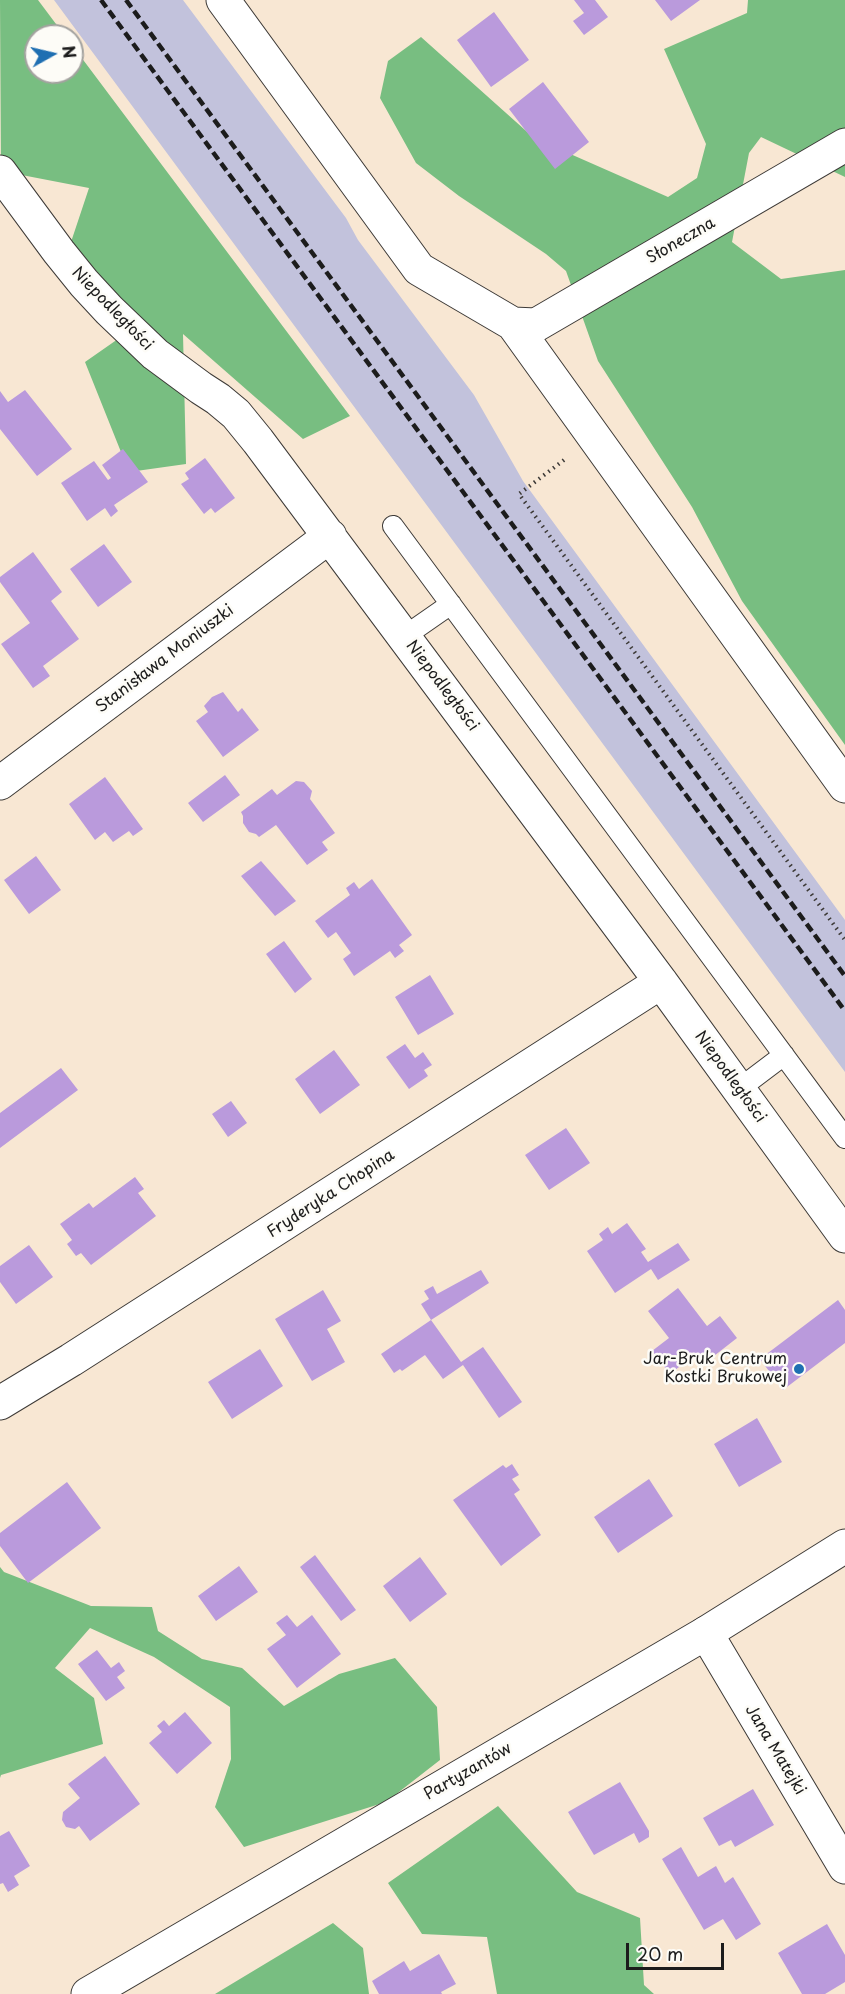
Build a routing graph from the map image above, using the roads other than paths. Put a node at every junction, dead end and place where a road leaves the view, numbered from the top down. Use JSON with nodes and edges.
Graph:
{"nodes":[{"id":1,"x":223,"y":0,"type":"edge"},
{"id":2,"x":845,"y":145,"type":"edge"},
{"id":3,"x":0,"y":172,"type":"edge"},
{"id":4,"x":513,"y":324,"type":"junction"},
{"id":5,"x":393,"y":526,"type":"dead end"},
{"id":6,"x":330,"y":536,"type":"junction"},
{"id":7,"x":451,"y":604,"type":"junction"},
{"id":8,"x":405,"y":636,"type":"junction"},
{"id":9,"x":0,"y":783,"type":"edge"},
{"id":10,"x":845,"y":786,"type":"edge"},
{"id":11,"x":661,"y":982,"type":"junction"},
{"id":12,"x":784,"y":1056,"type":"junction"},
{"id":13,"x":739,"y":1089,"type":"junction"},
{"id":14,"x":845,"y":1138,"type":"edge"},
{"id":15,"x":845,"y":1236,"type":"edge"},
{"id":16,"x":0,"y":1403,"type":"edge"},
{"id":17,"x":845,"y":1546,"type":"edge"},
{"id":18,"x":706,"y":1633,"type":"junction"},
{"id":19,"x":845,"y":1867,"type":"edge"},
{"id":20,"x":88,"y":1994,"type":"edge"}],
"edges":[{"from":1,"to":4,"type":"street"},
{"from":2,"to":4,"type":"street","name":"Słoneczna"},
{"from":3,"to":6,"type":"street","name":"Niepodległości"},
{"from":4,"to":10,"type":"street"},
{"from":5,"to":7,"type":"lane"},
{"from":6,"to":8,"type":"street","name":"Niepodległości"},
{"from":6,"to":9,"type":"street","name":"Stanisława Moniuszki"},
{"from":7,"to":8,"type":"lane"},
{"from":7,"to":12,"type":"lane"},
{"from":8,"to":11,"type":"street","name":"Niepodległości"},
{"from":11,"to":13,"type":"street","name":"Niepodległości"},
{"from":11,"to":16,"type":"street","name":"Fryderyka Chopina"},
{"from":12,"to":13,"type":"lane"},
{"from":12,"to":14,"type":"lane"},
{"from":13,"to":15,"type":"street","name":"Niepodległości"},
{"from":17,"to":18,"type":"street","name":"Partyzantów"},
{"from":18,"to":19,"type":"street","name":"Jana Matejki"},
{"from":18,"to":20,"type":"street","name":"Partyzantów"}]}
